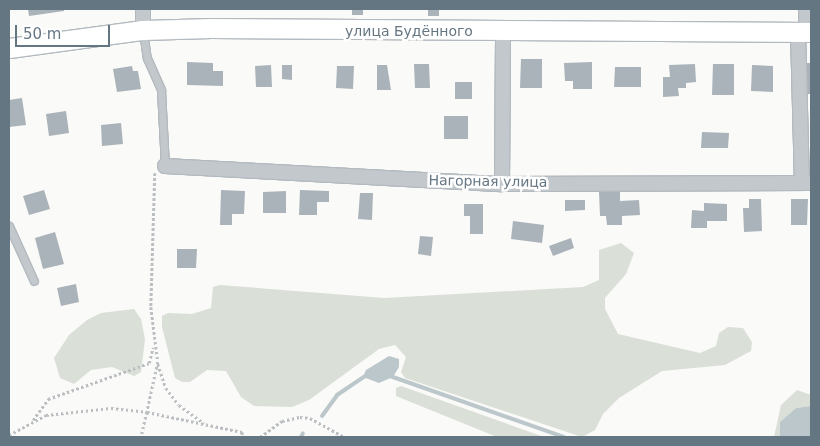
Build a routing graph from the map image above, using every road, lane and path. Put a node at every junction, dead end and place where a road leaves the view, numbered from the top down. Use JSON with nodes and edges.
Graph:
{"nodes":[{"id":1,"x":143,"y":9,"type":"edge"},
{"id":2,"x":806,"y":9,"type":"edge"},
{"id":3,"x":143,"y":30,"type":"junction"},
{"id":4,"x":503,"y":31,"type":"junction"},
{"id":5,"x":805,"y":32,"type":"edge"},
{"id":6,"x":9,"y":48,"type":"edge"},
{"id":7,"x":165,"y":166,"type":"junction"},
{"id":8,"x":806,"y":182,"type":"edge"},
{"id":9,"x":502,"y":184,"type":"junction"},
{"id":10,"x":9,"y":226,"type":"edge"},
{"id":11,"x":34,"y":281,"type":"dead end"},
{"id":12,"x":153,"y":346,"type":"junction"},
{"id":13,"x":158,"y":362,"type":"junction"},
{"id":14,"x":147,"y":412,"type":"junction"},
{"id":15,"x":32,"y":422,"type":"junction"},
{"id":16,"x":206,"y":424,"type":"junction"},
{"id":17,"x":9,"y":435,"type":"edge"},
{"id":18,"x":141,"y":437,"type":"edge"},
{"id":19,"x":243,"y":437,"type":"edge"},
{"id":20,"x":260,"y":437,"type":"edge"},
{"id":21,"x":344,"y":437,"type":"edge"}],
"edges":[{"from":1,"to":3,"type":"street"},
{"from":2,"to":5,"type":"street"},
{"from":3,"to":4,"type":"main road","name":"улица Будённого"},
{"from":3,"to":6,"type":"main road","name":"улица Будённого"},
{"from":3,"to":7,"type":"lane"},
{"from":4,"to":5,"type":"main road","name":"улица Будённого"},
{"from":4,"to":9,"type":"street"},
{"from":5,"to":8,"type":"street"},
{"from":7,"to":9,"type":"street","name":"Нагорная улица"},
{"from":7,"to":12,"type":"path"},
{"from":8,"to":9,"type":"street","name":"Нагорная улица"},
{"from":10,"to":11,"type":"lane"},
{"from":12,"to":13,"type":"path"},
{"from":12,"to":15,"type":"path"},
{"from":13,"to":14,"type":"path"},
{"from":13,"to":16,"type":"path"},
{"from":14,"to":15,"type":"path"},
{"from":14,"to":16,"type":"path"},
{"from":14,"to":18,"type":"path"},
{"from":15,"to":17,"type":"path"},
{"from":16,"to":19,"type":"path"},
{"from":20,"to":21,"type":"path"}]}
